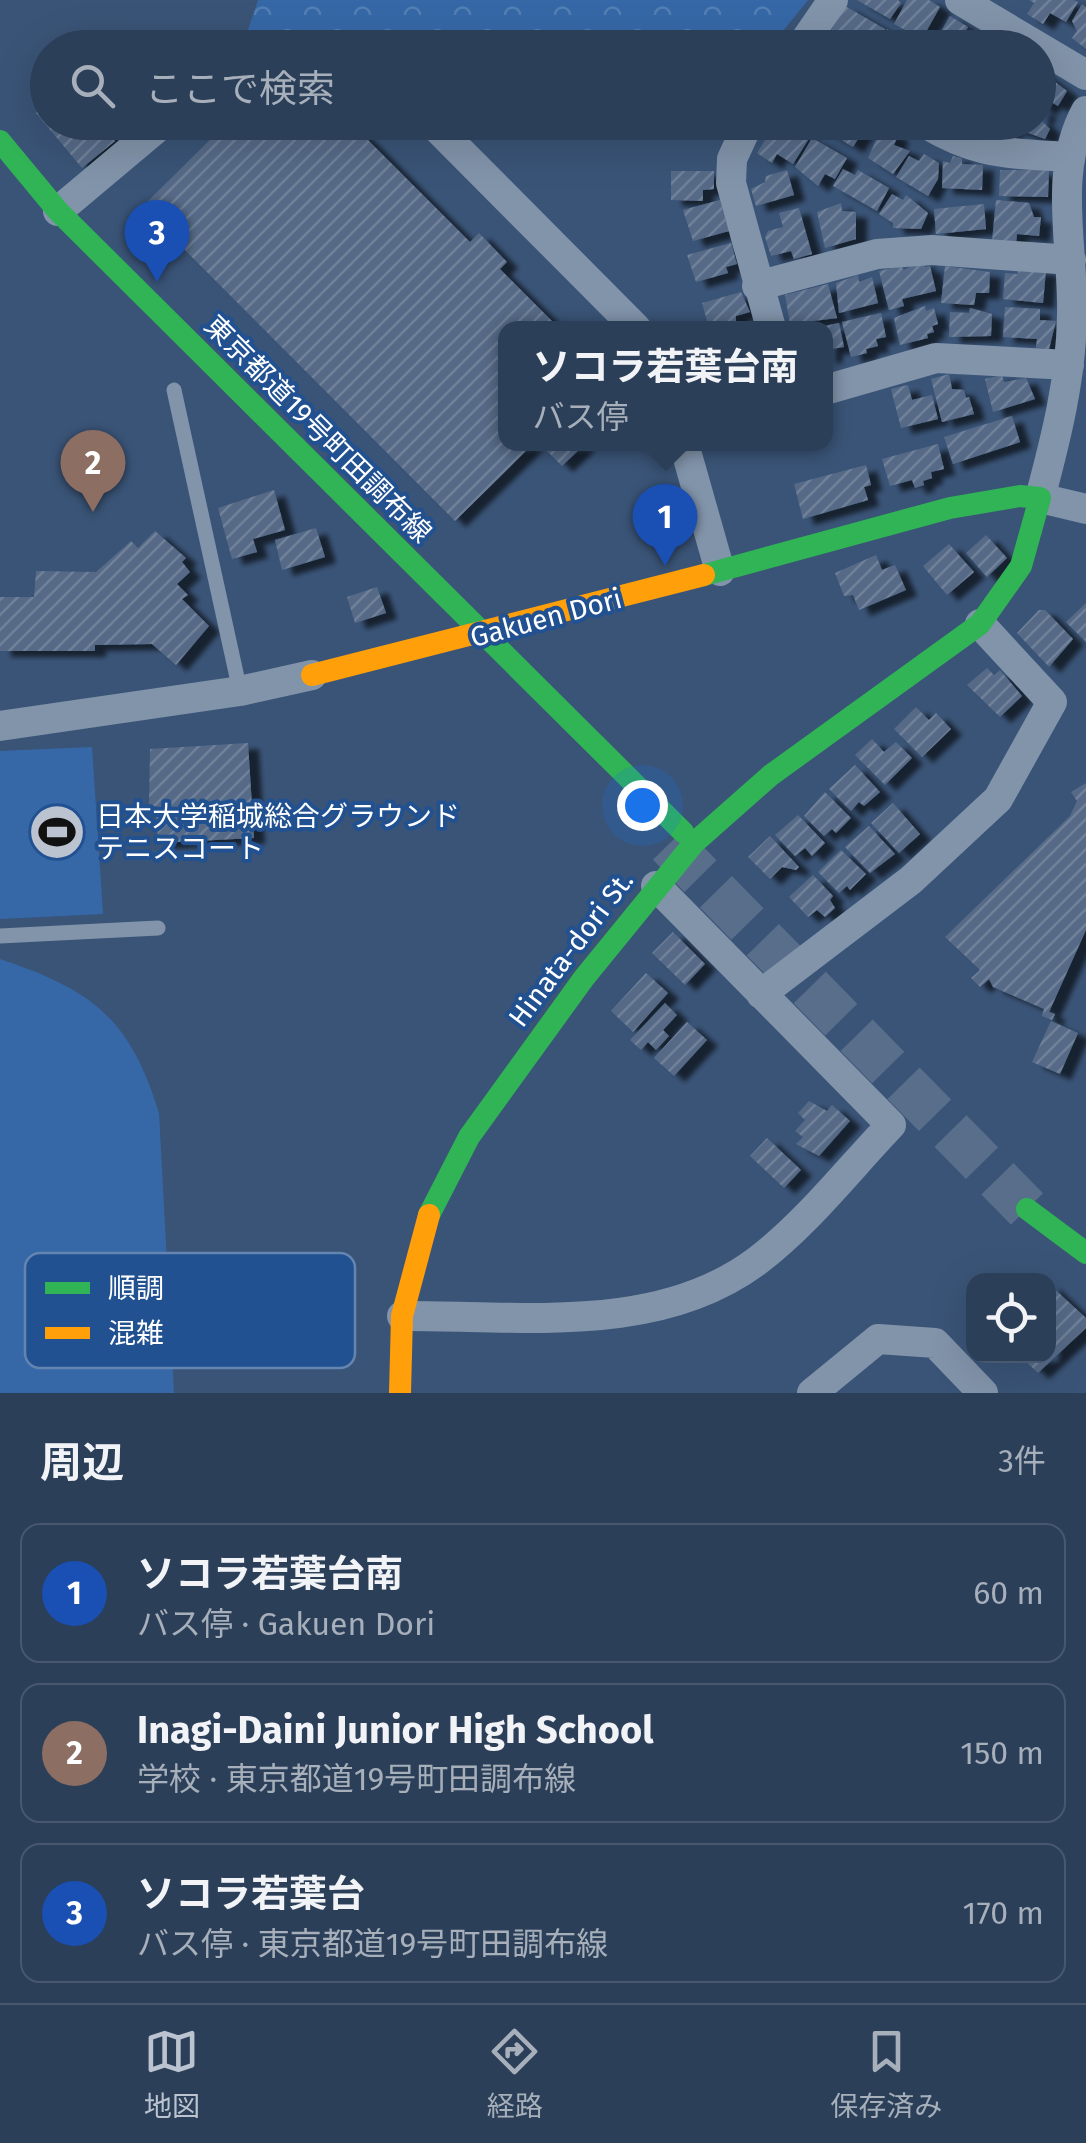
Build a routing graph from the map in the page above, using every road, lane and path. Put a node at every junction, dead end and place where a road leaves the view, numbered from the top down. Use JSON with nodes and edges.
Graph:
{"nodes":[{"id":1,"x":833,"y":0,"type":"edge"},
{"id":2,"x":960,"y":0,"type":"edge"},
{"id":3,"x":812,"y":30,"type":"edge"},
{"id":4,"x":1010,"y":30,"type":"edge"},
{"id":5,"x":1056,"y":57,"type":"edge"},
{"id":6,"x":1086,"y":75,"type":"edge"},
{"id":7,"x":1086,"y":112,"type":"edge"},
{"id":8,"x":143,"y":140,"type":"edge"},
{"id":9,"x":448,"y":140,"type":"edge"},
{"id":10,"x":741,"y":140,"type":"edge"},
{"id":11,"x":950,"y":140,"type":"edge"},
{"id":12,"x":0,"y":141,"type":"edge"},
{"id":13,"x":1067,"y":156,"type":"junction"},
{"id":14,"x":58,"y":211,"type":"junction"},
{"id":15,"x":1071,"y":260,"type":"junction"},
{"id":16,"x":758,"y":286,"type":"junction"},
{"id":17,"x":629,"y":321,"type":"edge"},
{"id":18,"x":768,"y":321,"type":"edge"},
{"id":19,"x":1069,"y":365,"type":"junction"},
{"id":20,"x":833,"y":388,"type":"edge"},
{"id":21,"x":174,"y":390,"type":"dead end"},
{"id":22,"x":686,"y":451,"type":"edge"},
{"id":23,"x":1040,"y":498,"type":"junction"},
{"id":24,"x":1086,"y":510,"type":"edge"},
{"id":25,"x":720,"y":571,"type":"junction"},
{"id":26,"x":980,"y":624,"type":"junction"},
{"id":27,"x":482,"y":634,"type":"junction"},
{"id":28,"x":312,"y":676,"type":"joint"},
{"id":29,"x":240,"y":691,"type":"junction"},
{"id":30,"x":0,"y":726,"type":"edge"},
{"id":31,"x":676,"y":838,"type":"tunnel mouth"},
{"id":32,"x":656,"y":886,"type":"junction"},
{"id":33,"x":158,"y":928,"type":"dead end"},
{"id":34,"x":0,"y":936,"type":"edge"},
{"id":35,"x":761,"y":994,"type":"junction"},
{"id":36,"x":1034,"y":1202,"type":"tunnel mouth"},
{"id":37,"x":1086,"y":1252,"type":"edge"},
{"id":38,"x":402,"y":1316,"type":"junction"},
{"id":39,"x":400,"y":1393,"type":"edge"},
{"id":40,"x":812,"y":1393,"type":"edge"},
{"id":41,"x":983,"y":1393,"type":"edge"}],
"edges":[{"from":1,"to":3,"type":"street"},
{"from":2,"to":4,"type":"street"},
{"from":5,"to":6,"type":"street"},
{"from":7,"to":13,"type":"street"},
{"from":8,"to":14,"type":"street"},
{"from":9,"to":17,"type":"street"},
{"from":10,"to":16,"type":"street"},
{"from":11,"to":13,"type":"street"},
{"from":12,"to":14,"type":"street","name":"東京都道19号町田調布線"},
{"from":13,"to":15,"type":"street"},
{"from":14,"to":27,"type":"street","name":"東京都道19号町田調布線"},
{"from":15,"to":16,"type":"street"},
{"from":15,"to":19,"type":"street"},
{"from":16,"to":18,"type":"street"},
{"from":19,"to":20,"type":"street"},
{"from":19,"to":23,"type":"street"},
{"from":21,"to":29,"type":"lane"},
{"from":22,"to":25,"type":"street"},
{"from":23,"to":24,"type":"street","name":"Gakuen Dori"},
{"from":23,"to":25,"type":"street","name":"Gakuen Dori"},
{"from":23,"to":26,"type":"street","name":"Hinata-dori St."},
{"from":25,"to":27,"type":"street","name":"Gakuen Dori"},
{"from":26,"to":32,"type":"street","name":"Hinata-dori St."},
{"from":26,"to":35,"type":"street"},
{"from":27,"to":28,"type":"street","name":"Gakuen Dori"},
{"from":27,"to":31,"type":"street","name":"東京都道19号町田調布線"},
{"from":28,"to":29,"type":"street","name":"Gakuen Dori"},
{"from":29,"to":30,"type":"street","name":"Gakuen Dori"},
{"from":32,"to":35,"type":"street"},
{"from":32,"to":38,"type":"street","name":"Hinata-dori St."},
{"from":33,"to":34,"type":"lane"},
{"from":35,"to":38,"type":"street"},
{"from":36,"to":37,"type":"street"},
{"from":38,"to":39,"type":"street","name":"Hinata-dori St."},
{"from":40,"to":41,"type":"street"}]}
